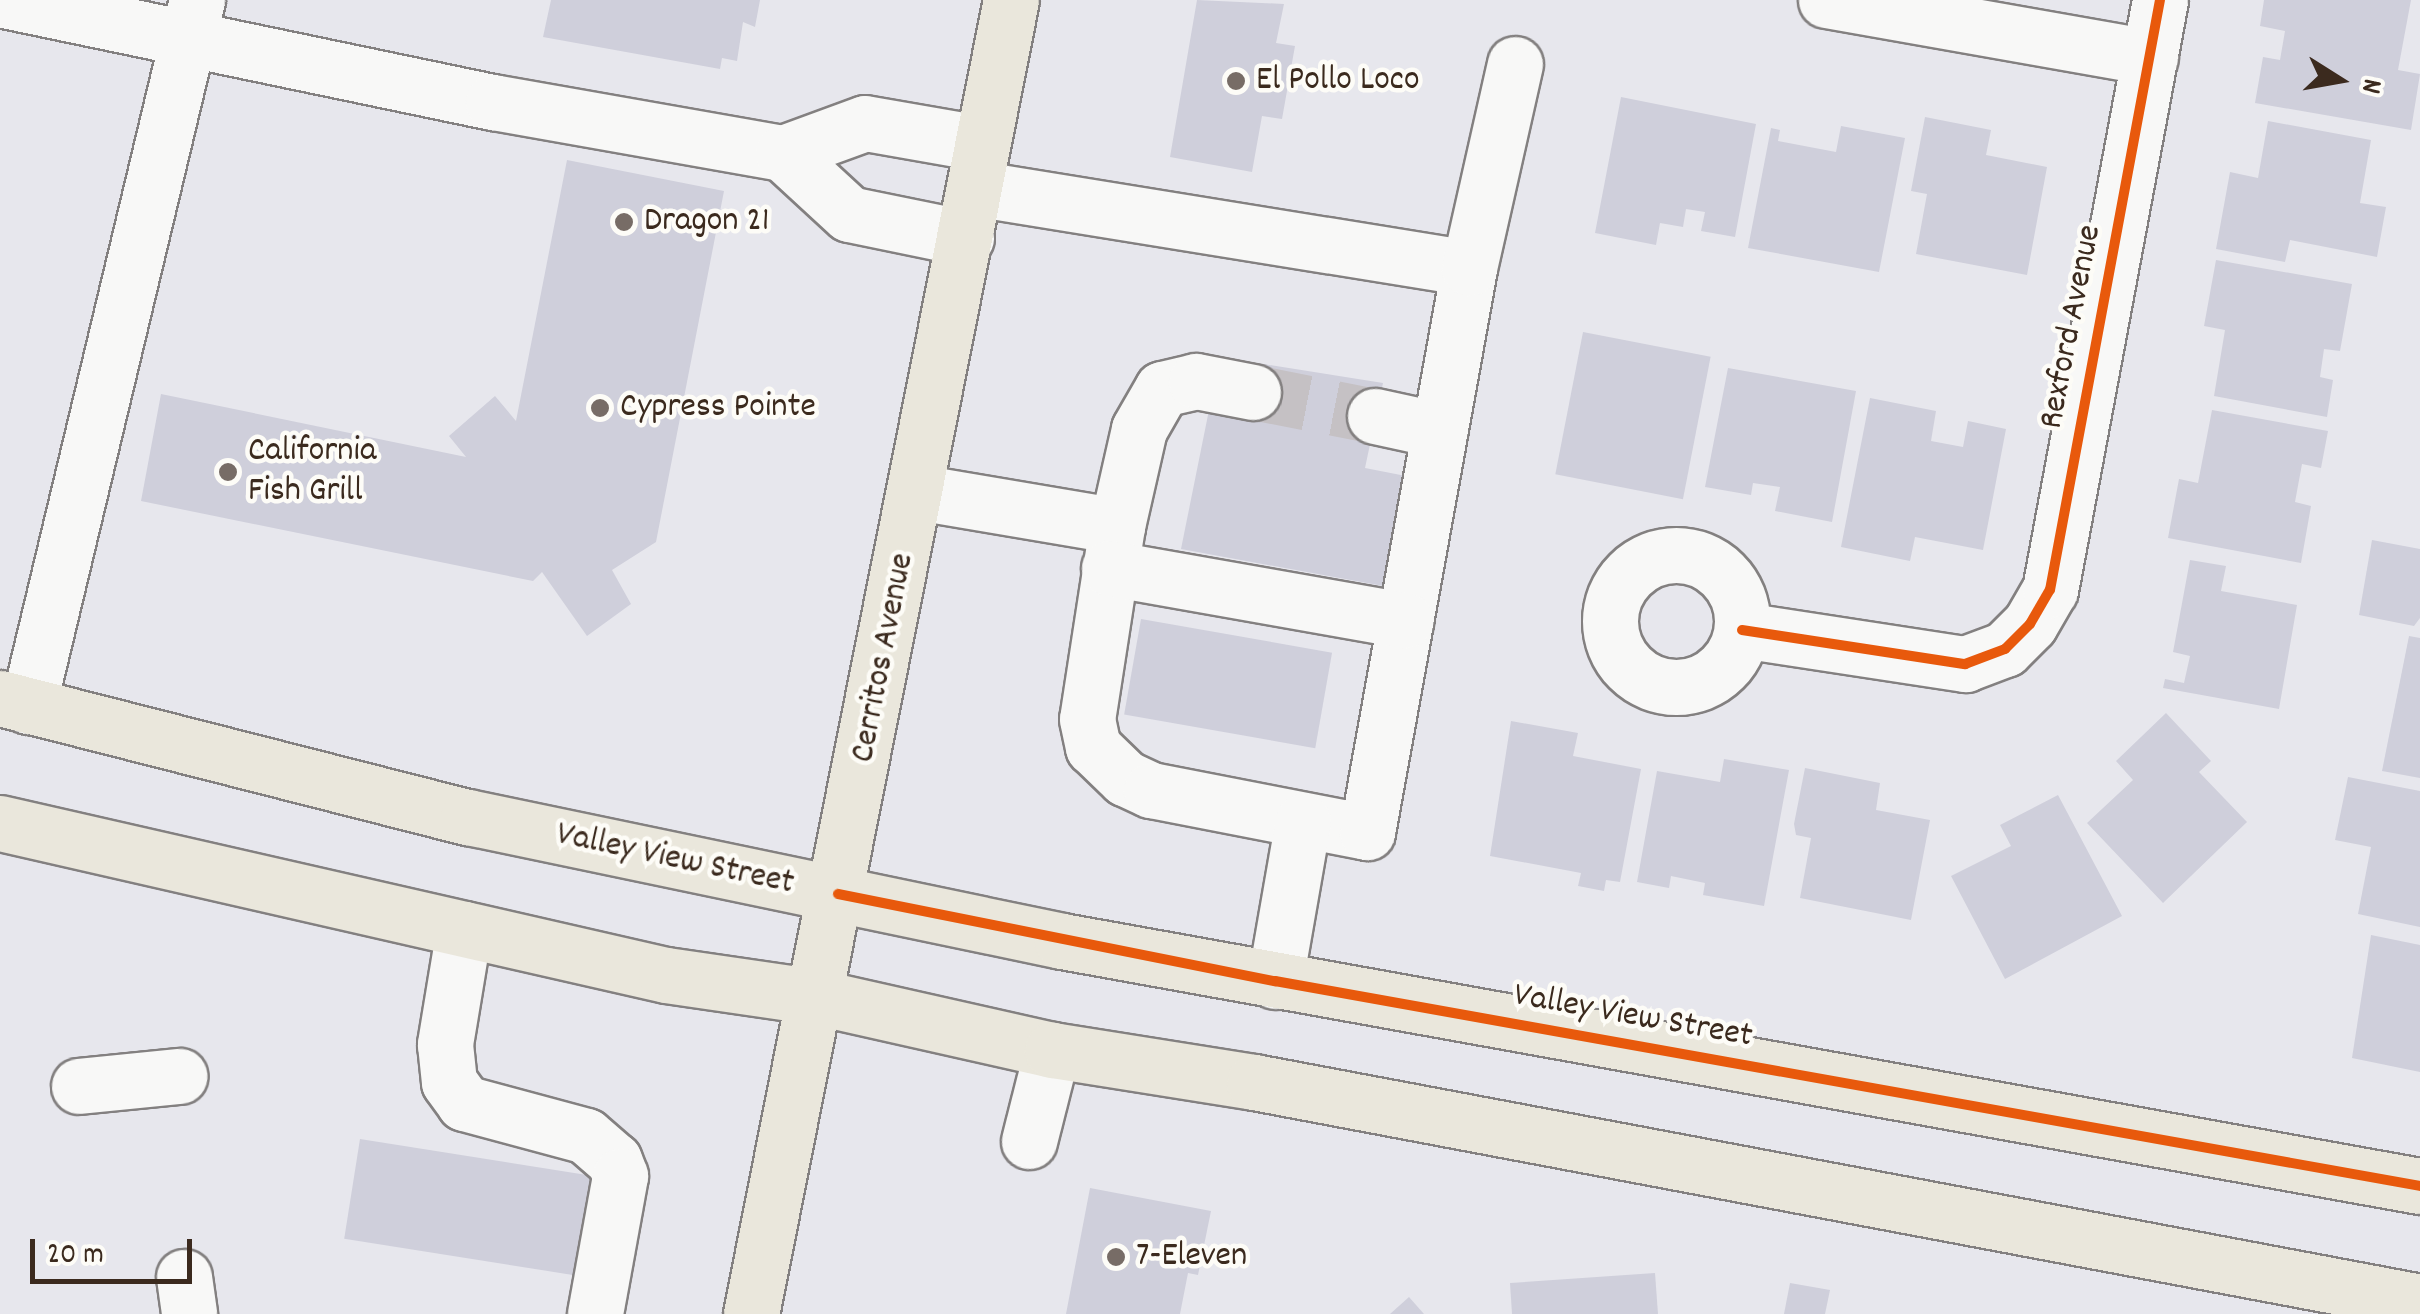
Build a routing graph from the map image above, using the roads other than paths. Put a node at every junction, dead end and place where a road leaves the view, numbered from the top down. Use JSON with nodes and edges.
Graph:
{"nodes":[{"id":1,"x":4,"y":0,"type":"edge"},
{"id":2,"x":1011,"y":0,"type":"edge"},
{"id":3,"x":1826,"y":0,"type":"edge"},
{"id":4,"x":2160,"y":0,"type":"edge"},
{"id":5,"x":192,"y":19,"type":"edge"},
{"id":6,"x":2150,"y":57,"type":"junction"},
{"id":7,"x":1516,"y":64,"type":"dead end"},
{"id":8,"x":783,"y":153,"type":"junction"},
{"id":9,"x":973,"y":190,"type":"junction"},
{"id":10,"x":1469,"y":268,"type":"junction"},
{"id":11,"x":1253,"y":392,"type":"tunnel mouth"},
{"id":12,"x":1376,"y":416,"type":"tunnel mouth"},
{"id":13,"x":1440,"y":430,"type":"junction"},
{"id":14,"x":917,"y":492,"type":"junction"},
{"id":15,"x":1113,"y":547,"type":"junction"},
{"id":16,"x":1404,"y":620,"type":"junction"},
{"id":17,"x":1742,"y":630,"type":"dead end"},
{"id":18,"x":14,"y":702,"type":"edge"},
{"id":19,"x":1303,"y":821,"type":"junction"},
{"id":20,"x":0,"y":823,"type":"edge"},
{"id":21,"x":838,"y":894,"type":"junction"},
{"id":22,"x":464,"y":929,"type":"junction"},
{"id":23,"x":1275,"y":981,"type":"junction"},
{"id":24,"x":817,"y":997,"type":"junction"},
{"id":25,"x":1052,"y":1050,"type":"junction"},
{"id":26,"x":180,"y":1076,"type":"dead end"},
{"id":27,"x":79,"y":1086,"type":"dead end"},
{"id":28,"x":1029,"y":1141,"type":"dead end"},
{"id":29,"x":2420,"y":1186,"type":"edge"},
{"id":30,"x":2420,"y":1302,"type":"edge"},
{"id":31,"x":595,"y":1314,"type":"edge"},
{"id":32,"x":751,"y":1314,"type":"edge"}],
"edges":[{"from":1,"to":5,"type":"street"},
{"from":2,"to":9,"type":"main road","name":"Cerritos Avenue"},
{"from":3,"to":6,"type":"street"},
{"from":4,"to":6,"type":"street","name":"Rexford Avenue"},
{"from":5,"to":8,"type":"street"},
{"from":5,"to":18,"type":"street"},
{"from":6,"to":17,"type":"street","name":"Rexford Avenue"},
{"from":7,"to":10,"type":"street"},
{"from":8,"to":9,"type":"street"},
{"from":8,"to":9,"type":"street"},
{"from":9,"to":10,"type":"street"},
{"from":9,"to":14,"type":"main road","name":"Cerritos Avenue"},
{"from":10,"to":13,"type":"street"},
{"from":11,"to":15,"type":"street"},
{"from":12,"to":13,"type":"street"},
{"from":13,"to":16,"type":"street"},
{"from":14,"to":15,"type":"street"},
{"from":14,"to":21,"type":"main road","name":"Cerritos Avenue"},
{"from":15,"to":16,"type":"street"},
{"from":15,"to":19,"type":"street"},
{"from":16,"to":19,"type":"street"},
{"from":18,"to":21,"type":"main road","name":"Valley View Street"},
{"from":19,"to":23,"type":"street"},
{"from":20,"to":22,"type":"main road"},
{"from":21,"to":23,"type":"main road","name":"Valley View Street"},
{"from":21,"to":24,"type":"main road","name":"Cerritos Avenue"},
{"from":22,"to":24,"type":"main road"},
{"from":22,"to":31,"type":"street"},
{"from":23,"to":29,"type":"main road","name":"Valley View Street"},
{"from":24,"to":25,"type":"main road"},
{"from":24,"to":32,"type":"main road","name":"Cerritos Avenue"},
{"from":25,"to":28,"type":"street"},
{"from":25,"to":30,"type":"main road"},
{"from":26,"to":27,"type":"street"}]}
